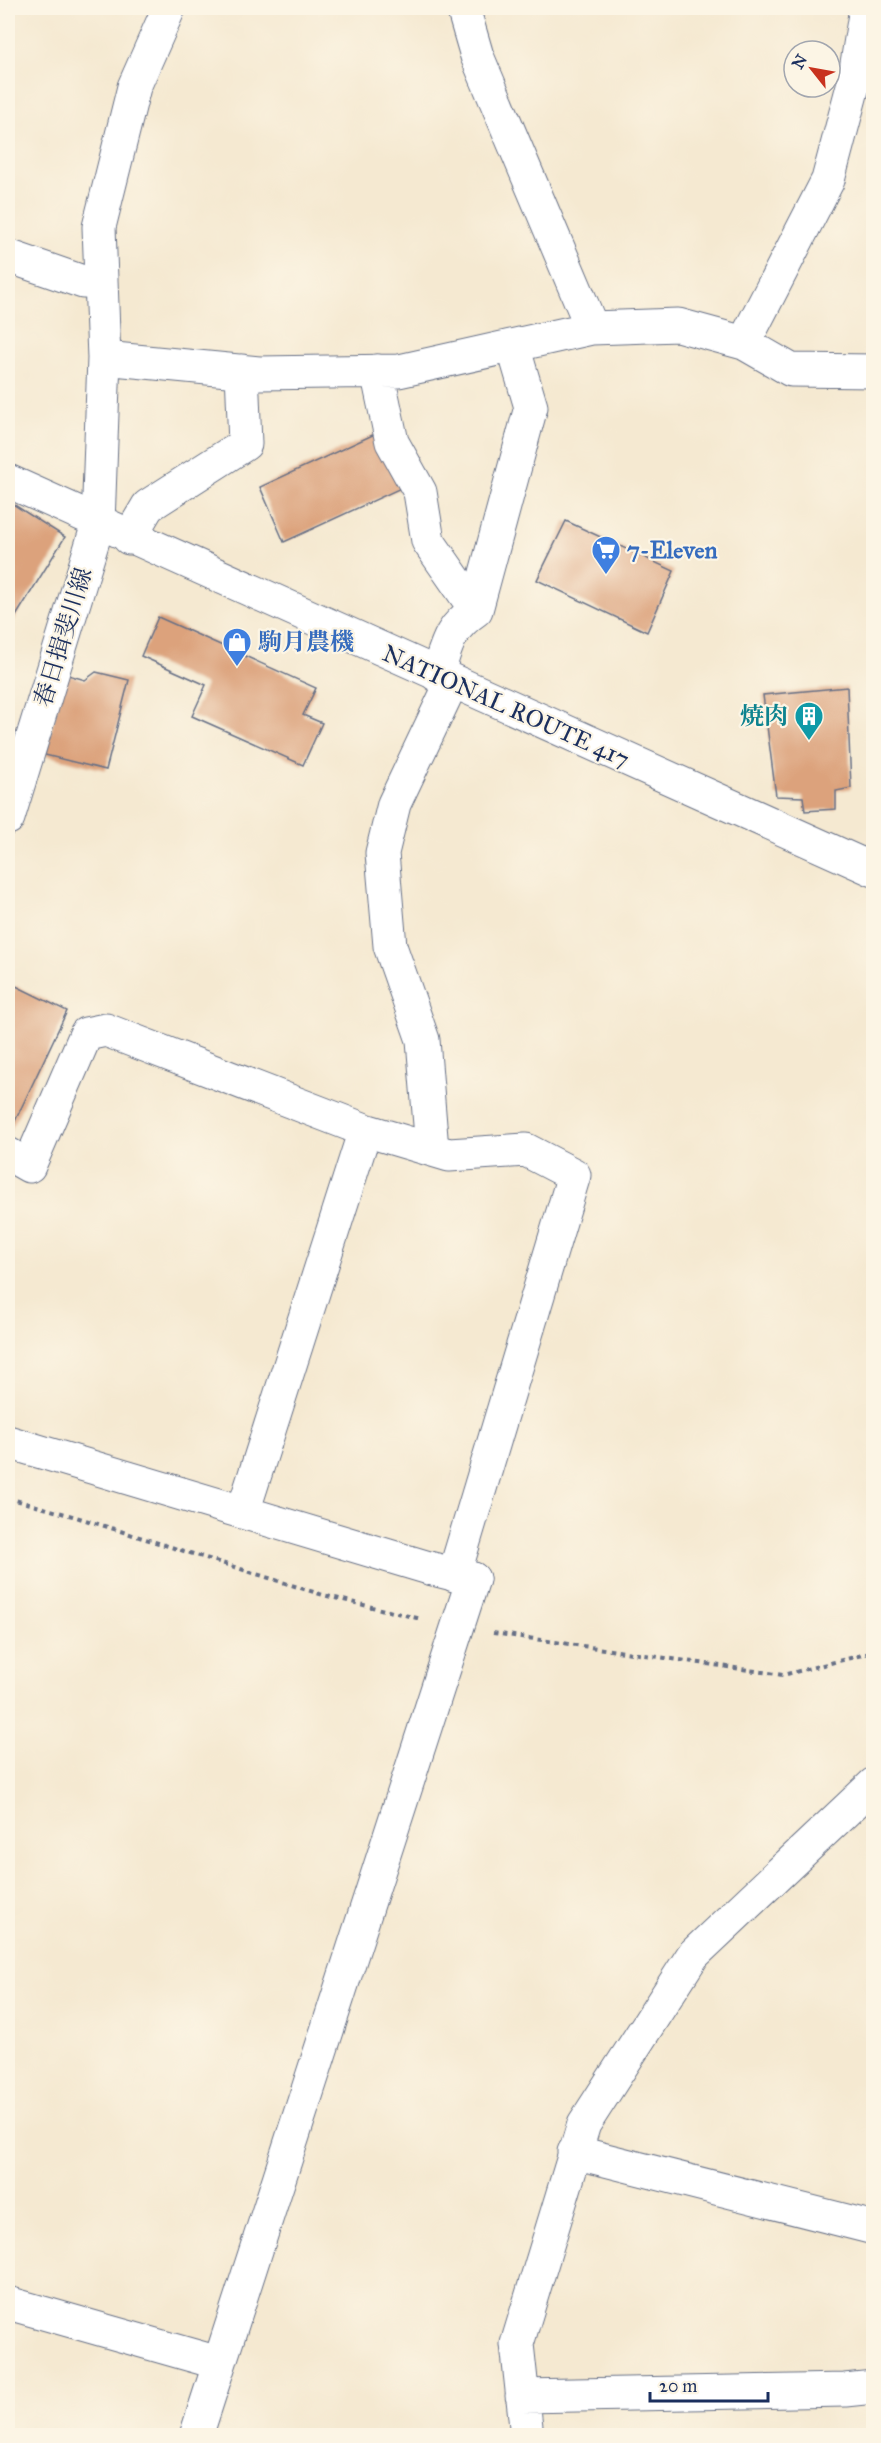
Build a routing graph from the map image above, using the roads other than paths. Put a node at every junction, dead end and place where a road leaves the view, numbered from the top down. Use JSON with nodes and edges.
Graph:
{"nodes":[{"id":1,"x":169,"y":8,"type":"edge"},
{"id":2,"x":463,"y":8,"type":"edge"},
{"id":3,"x":866,"y":8,"type":"edge"},
{"id":4,"x":8,"y":256,"type":"edge"},
{"id":5,"x":101,"y":282,"type":"junction"},
{"id":6,"x":592,"y":328,"type":"junction"},
{"id":7,"x":744,"y":343,"type":"junction"},
{"id":8,"x":513,"y":346,"type":"junction"},
{"id":9,"x":104,"y":358,"type":"junction"},
{"id":10,"x":242,"y":371,"type":"junction"},
{"id":11,"x":377,"y":371,"type":"junction"},
{"id":12,"x":873,"y":371,"type":"edge"},
{"id":13,"x":8,"y":481,"type":"edge"},
{"id":14,"x":98,"y":524,"type":"junction"},
{"id":15,"x":129,"y":538,"type":"junction"},
{"id":16,"x":477,"y":605,"type":"junction"},
{"id":17,"x":444,"y":679,"type":"junction"},
{"id":18,"x":8,"y":818,"type":"edge"},
{"id":19,"x":873,"y":870,"type":"edge"},
{"id":20,"x":365,"y":1130,"type":"junction"},
{"id":21,"x":432,"y":1149,"type":"junction"},
{"id":22,"x":8,"y":1154,"type":"edge"},
{"id":23,"x":8,"y":1442,"type":"edge"},
{"id":24,"x":243,"y":1512,"type":"junction"},
{"id":25,"x":464,"y":1577,"type":"junction"},
{"id":26,"x":873,"y":1784,"type":"edge"},
{"id":27,"x":574,"y":2152,"type":"junction"},
{"id":28,"x":873,"y":2228,"type":"edge"},
{"id":29,"x":8,"y":2303,"type":"edge"},
{"id":30,"x":219,"y":2363,"type":"junction"},
{"id":31,"x":873,"y":2387,"type":"edge"},
{"id":32,"x":522,"y":2396,"type":"junction"},
{"id":33,"x":196,"y":2436,"type":"edge"},
{"id":34,"x":527,"y":2436,"type":"edge"}],
"edges":[{"from":1,"to":5,"type":"main road","name":"春日揖斐川線"},
{"from":2,"to":6,"type":"main road"},
{"from":3,"to":7,"type":"main road"},
{"from":4,"to":5,"type":"main road"},
{"from":5,"to":9,"type":"main road","name":"春日揖斐川線"},
{"from":6,"to":7,"type":"main road"},
{"from":6,"to":8,"type":"main road"},
{"from":7,"to":12,"type":"main road"},
{"from":8,"to":11,"type":"main road"},
{"from":8,"to":16,"type":"main road"},
{"from":9,"to":10,"type":"main road"},
{"from":9,"to":14,"type":"main road","name":"春日揖斐川線"},
{"from":10,"to":11,"type":"main road"},
{"from":10,"to":15,"type":"main road"},
{"from":11,"to":16,"type":"main road"},
{"from":13,"to":14,"type":"main road","name":"NATIONAL ROUTE 417"},
{"from":14,"to":15,"type":"main road","name":"NATIONAL ROUTE 417"},
{"from":14,"to":18,"type":"main road","name":"春日揖斐川線"},
{"from":15,"to":17,"type":"main road","name":"NATIONAL ROUTE 417"},
{"from":16,"to":17,"type":"main road"},
{"from":17,"to":19,"type":"main road","name":"NATIONAL ROUTE 417"},
{"from":17,"to":21,"type":"main road"},
{"from":20,"to":21,"type":"main road"},
{"from":20,"to":22,"type":"main road"},
{"from":20,"to":24,"type":"main road"},
{"from":21,"to":25,"type":"main road"},
{"from":23,"to":24,"type":"main road"},
{"from":24,"to":25,"type":"main road"},
{"from":25,"to":30,"type":"main road"},
{"from":26,"to":27,"type":"main road"},
{"from":27,"to":28,"type":"main road"},
{"from":27,"to":32,"type":"main road"},
{"from":29,"to":30,"type":"main road"},
{"from":30,"to":33,"type":"main road"},
{"from":31,"to":32,"type":"main road"},
{"from":32,"to":34,"type":"main road"}]}
